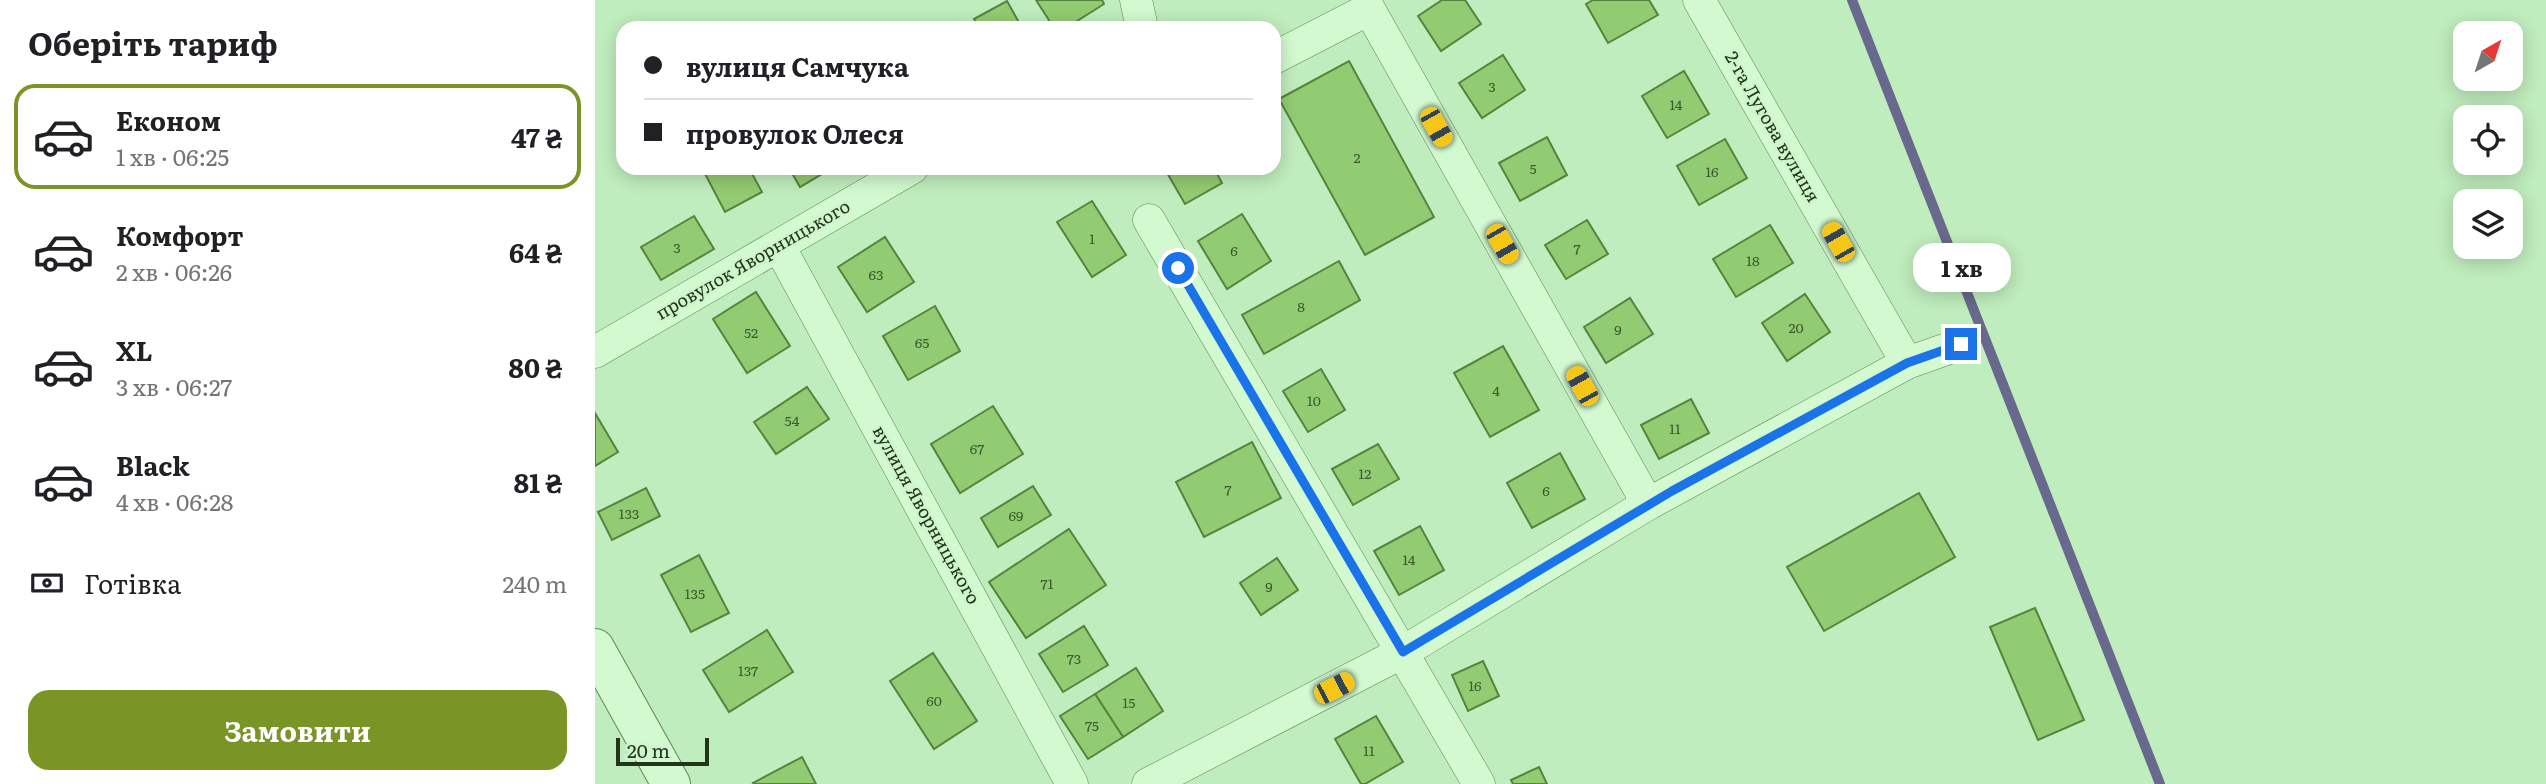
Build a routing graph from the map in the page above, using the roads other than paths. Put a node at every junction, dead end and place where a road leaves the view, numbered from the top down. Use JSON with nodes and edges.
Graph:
{"nodes":[{"id":1,"x":1136,"y":0,"type":"edge"},
{"id":2,"x":1699,"y":0,"type":"edge"},
{"id":3,"x":1140,"y":21,"type":"edge"},
{"id":4,"x":1281,"y":54,"type":"edge"},
{"id":5,"x":900,"y":175,"type":"edge"},
{"id":6,"x":1149,"y":220,"type":"dead end"},
{"id":7,"x":779,"y":246,"type":"junction"},
{"id":8,"x":1961,"y":344,"type":"dead end"},
{"id":9,"x":595,"y":352,"type":"edge"},
{"id":10,"x":1907,"y":363,"type":"junction"},
{"id":11,"x":1648,"y":504,"type":"junction"},
{"id":12,"x":595,"y":648,"type":"edge"},
{"id":13,"x":1403,"y":652,"type":"junction"},
{"id":14,"x":671,"y":784,"type":"edge"},
{"id":15,"x":1072,"y":784,"type":"edge"},
{"id":16,"x":1148,"y":784,"type":"edge"},
{"id":17,"x":1479,"y":784,"type":"edge"}],
"edges":[{"from":1,"to":3,"type":"street"},
{"from":2,"to":10,"type":"street","name":"2-га Лугова вулиця"},
{"from":4,"to":11,"type":"street"},
{"from":5,"to":7,"type":"street","name":"провулок Яворницького"},
{"from":6,"to":13,"type":"street"},
{"from":7,"to":9,"type":"street","name":"провулок Яворницького"},
{"from":7,"to":15,"type":"street","name":"вулиця Яворницького"},
{"from":8,"to":10,"type":"street"},
{"from":10,"to":11,"type":"street"},
{"from":11,"to":13,"type":"street"},
{"from":12,"to":14,"type":"street"},
{"from":13,"to":16,"type":"street"},
{"from":13,"to":17,"type":"street"}]}
